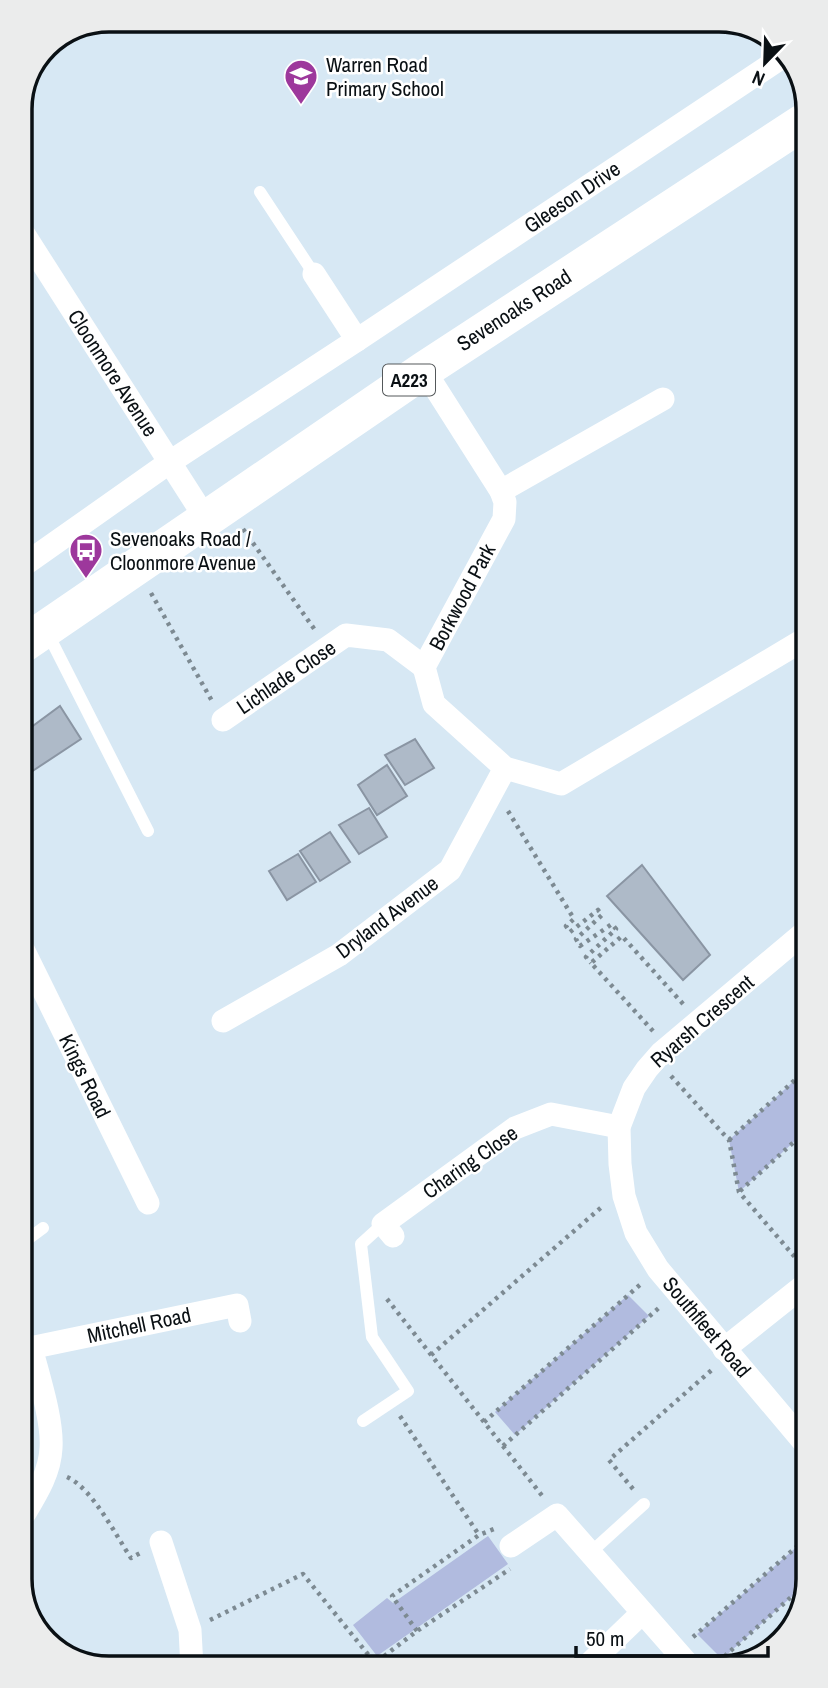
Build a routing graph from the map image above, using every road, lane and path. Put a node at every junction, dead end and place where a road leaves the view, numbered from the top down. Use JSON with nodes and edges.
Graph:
{"nodes":[{"id":1,"x":779,"y":59,"type":"edge"},
{"id":2,"x":796,"y":127,"type":"edge"},
{"id":3,"x":260,"y":192,"type":"dead end"},
{"id":4,"x":32,"y":247,"type":"edge"},
{"id":5,"x":314,"y":274,"type":"joint"},
{"id":6,"x":357,"y":340,"type":"junction"},
{"id":7,"x":424,"y":370,"type":"junction"},
{"id":8,"x":663,"y":399,"type":"dead end"},
{"id":9,"x":170,"y":462,"type":"junction"},
{"id":10,"x":501,"y":491,"type":"junction"},
{"id":11,"x":216,"y":512,"type":"junction"},
{"id":12,"x":32,"y":559,"type":"edge"},
{"id":13,"x":136,"y":567,"type":"junction"},
{"id":14,"x":34,"y":637,"type":"edge"},
{"id":15,"x":796,"y":644,"type":"edge"},
{"id":16,"x":327,"y":648,"type":"junction"},
{"id":17,"x":424,"y":667,"type":"junction"},
{"id":18,"x":223,"y":720,"type":"joint"},
{"id":19,"x":500,"y":778,"type":"junction"},
{"id":20,"x":148,"y":831,"type":"dead end"},
{"id":21,"x":616,"y":929,"type":"junction"},
{"id":22,"x":622,"y":936,"type":"junction"},
{"id":23,"x":796,"y":939,"type":"edge"},
{"id":24,"x":591,"y":963,"type":"junction"},
{"id":25,"x":32,"y":967,"type":"edge"},
{"id":26,"x":223,"y":1021,"type":"dead end"},
{"id":27,"x":698,"y":1021,"type":"junction"},
{"id":28,"x":662,"y":1053,"type":"junction"},
{"id":29,"x":796,"y":1079,"type":"edge"},
{"id":30,"x":620,"y":1127,"type":"junction"},
{"id":31,"x":729,"y":1140,"type":"junction"},
{"id":32,"x":796,"y":1140,"type":"edge"},
{"id":33,"x":623,"y":1192,"type":"junction"},
{"id":34,"x":739,"y":1192,"type":"junction"},
{"id":35,"x":148,"y":1203,"type":"dead end"},
{"id":36,"x":43,"y":1228,"type":"dead end"},
{"id":37,"x":388,"y":1230,"type":"joint"},
{"id":38,"x":32,"y":1236,"type":"edge"},
{"id":39,"x":796,"y":1259,"type":"edge"},
{"id":40,"x":658,"y":1269,"type":"junction"},
{"id":41,"x":364,"y":1270,"type":"junction"},
{"id":42,"x":677,"y":1291,"type":"junction"},
{"id":43,"x":796,"y":1292,"type":"edge"},
{"id":44,"x":240,"y":1321,"type":"dead end"},
{"id":45,"x":32,"y":1347,"type":"edge"},
{"id":46,"x":727,"y":1352,"type":"junction"},
{"id":47,"x":431,"y":1355,"type":"junction"},
{"id":48,"x":32,"y":1363,"type":"edge"},
{"id":49,"x":391,"y":1402,"type":"junction"},
{"id":50,"x":363,"y":1421,"type":"dead end"},
{"id":51,"x":484,"y":1422,"type":"junction"},
{"id":52,"x":796,"y":1433,"type":"edge"},
{"id":53,"x":503,"y":1446,"type":"junction"},
{"id":54,"x":48,"y":1467,"type":"junction"},
{"id":55,"x":32,"y":1500,"type":"edge"},
{"id":56,"x":644,"y":1504,"type":"joint"},
{"id":57,"x":557,"y":1516,"type":"junction"},
{"id":58,"x":479,"y":1535,"type":"junction"},
{"id":59,"x":161,"y":1542,"type":"dead end"},
{"id":60,"x":512,"y":1546,"type":"junction"},
{"id":61,"x":796,"y":1548,"type":"edge"},
{"id":62,"x":590,"y":1553,"type":"junction"},
{"id":63,"x":131,"y":1558,"type":"dead end"},
{"id":64,"x":795,"y":1593,"type":"edge"},
{"id":65,"x":642,"y":1613,"type":"junction"},
{"id":66,"x":190,"y":1630,"type":"junction"},
{"id":67,"x":418,"y":1632,"type":"junction"},
{"id":68,"x":191,"y":1656,"type":"edge"},
{"id":69,"x":370,"y":1656,"type":"edge"},
{"id":70,"x":383,"y":1656,"type":"edge"},
{"id":71,"x":724,"y":1656,"type":"edge"},
{"id":72,"x":596,"y":1657,"type":"edge"},
{"id":73,"x":682,"y":1657,"type":"edge"}],
"edges":[{"from":1,"to":6,"type":"street","name":"Gleeson Drive"},
{"from":2,"to":7,"type":"main road","name":"Sevenoaks Road","number":"A223"},
{"from":3,"to":5,"type":"lane"},
{"from":4,"to":9,"type":"street","name":"Cloonmore Avenue"},
{"from":5,"to":6,"type":"street"},
{"from":6,"to":9,"type":"street","name":"Gleeson Drive"},
{"from":7,"to":10,"type":"street"},
{"from":7,"to":11,"type":"main road","name":"Sevenoaks Road","number":"A223"},
{"from":8,"to":10,"type":"street"},
{"from":9,"to":11,"type":"street","name":"Cloonmore Avenue"},
{"from":9,"to":12,"type":"street","name":"Gleeson Drive"},
{"from":10,"to":17,"type":"street","name":"Borkwood Park"},
{"from":11,"to":13,"type":"main road","name":"Sevenoaks Road","number":"A223"},
{"from":11,"to":16,"type":"path"},
{"from":13,"to":14,"type":"main road","name":"Sevenoaks Road","number":"A223"},
{"from":13,"to":18,"type":"path"},
{"from":14,"to":20,"type":"lane"},
{"from":15,"to":19,"type":"street","name":"Borkwood Park"},
{"from":16,"to":17,"type":"street","name":"Lichlade Close"},
{"from":16,"to":18,"type":"street","name":"Lichlade Close"},
{"from":17,"to":19,"type":"street","name":"Borkwood Park"},
{"from":19,"to":21,"type":"path"},
{"from":19,"to":26,"type":"street","name":"Dryland Avenue"},
{"from":21,"to":22,"type":"path"},
{"from":21,"to":24,"type":"path"},
{"from":22,"to":24,"type":"path"},
{"from":22,"to":27,"type":"path"},
{"from":23,"to":27,"type":"street","name":"Ryarsh Crescent"},
{"from":24,"to":28,"type":"path"},
{"from":25,"to":35,"type":"street","name":"Kings Road"},
{"from":27,"to":28,"type":"street","name":"Ryarsh Crescent"},
{"from":28,"to":30,"type":"street","name":"Ryarsh Crescent"},
{"from":28,"to":31,"type":"path"},
{"from":29,"to":31,"type":"path"},
{"from":30,"to":33,"type":"street","name":"Ryarsh Crescent"},
{"from":30,"to":37,"type":"street","name":"Charing Close"},
{"from":31,"to":34,"type":"path"},
{"from":32,"to":34,"type":"path"},
{"from":33,"to":40,"type":"street","name":"Southfleet Road"},
{"from":33,"to":47,"type":"path"},
{"from":34,"to":39,"type":"path"},
{"from":36,"to":38,"type":"lane"},
{"from":37,"to":41,"type":"lane"},
{"from":40,"to":42,"type":"street","name":"Southfleet Road"},
{"from":40,"to":51,"type":"path"},
{"from":41,"to":47,"type":"path"},
{"from":41,"to":49,"type":"lane"},
{"from":42,"to":46,"type":"street","name":"Southfleet Road"},
{"from":42,"to":53,"type":"path"},
{"from":43,"to":46,"type":"street"},
{"from":44,"to":45,"type":"street","name":"Mitchell Road"},
{"from":46,"to":52,"type":"street","name":"Southfleet Road"},
{"from":46,"to":56,"type":"path"},
{"from":47,"to":51,"type":"path"},
{"from":48,"to":54,"type":"street"},
{"from":49,"to":50,"type":"lane"},
{"from":49,"to":58,"type":"path"},
{"from":51,"to":53,"type":"path"},
{"from":53,"to":57,"type":"path"},
{"from":54,"to":55,"type":"street"},
{"from":54,"to":63,"type":"path"},
{"from":56,"to":62,"type":"lane"},
{"from":57,"to":60,"type":"street"},
{"from":57,"to":62,"type":"street"},
{"from":58,"to":60,"type":"path"},
{"from":58,"to":67,"type":"path"},
{"from":59,"to":66,"type":"street"},
{"from":60,"to":67,"type":"path"},
{"from":61,"to":73,"type":"path"},
{"from":62,"to":65,"type":"street"},
{"from":64,"to":71,"type":"path"},
{"from":65,"to":72,"type":"street"},
{"from":65,"to":73,"type":"street"},
{"from":66,"to":68,"type":"street"},
{"from":66,"to":69,"type":"path"},
{"from":67,"to":70,"type":"path"}]}
